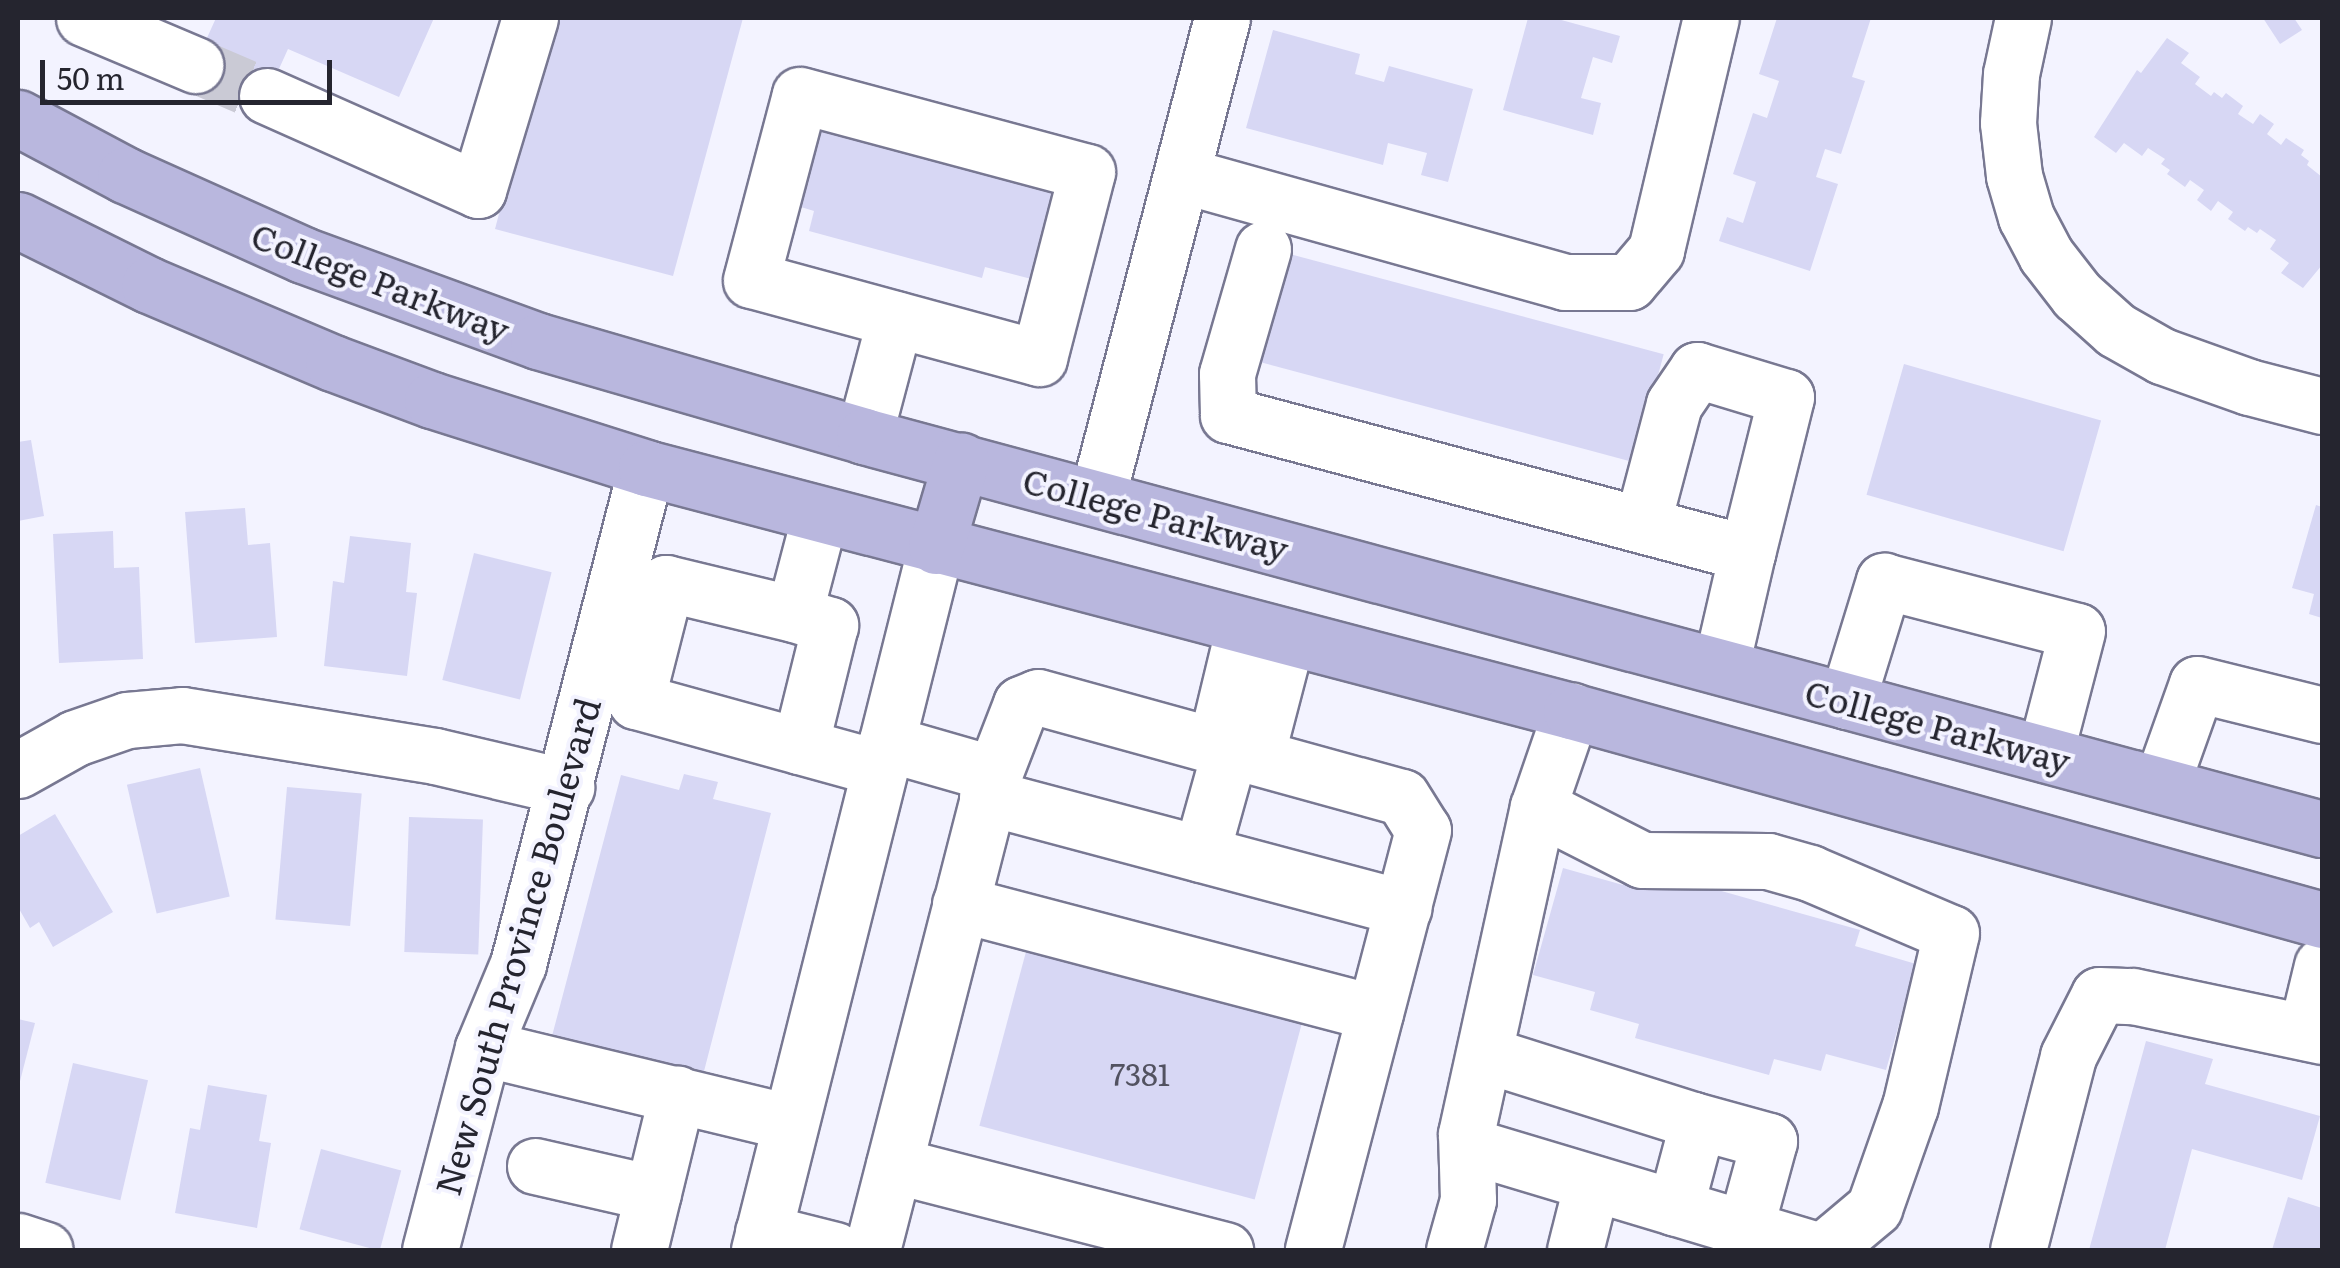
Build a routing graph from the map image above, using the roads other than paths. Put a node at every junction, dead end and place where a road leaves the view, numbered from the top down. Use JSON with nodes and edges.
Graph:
{"nodes":[{"id":1,"x":84,"y":18,"type":"edge"},
{"id":2,"x":530,"y":18,"type":"edge"},
{"id":3,"x":1222,"y":18,"type":"edge"},
{"id":4,"x":1710,"y":18,"type":"edge"},
{"id":5,"x":2023,"y":18,"type":"edge"},
{"id":6,"x":195,"y":65,"type":"tunnel mouth"},
{"id":7,"x":267,"y":96,"type":"tunnel mouth"},
{"id":8,"x":18,"y":118,"type":"edge"},
{"id":9,"x":1182,"y":176,"type":"junction"},
{"id":10,"x":18,"y":220,"type":"edge"},
{"id":11,"x":1262,"y":249,"type":"dead end"},
{"id":12,"x":895,"y":319,"type":"junction"},
{"id":13,"x":2322,"y":406,"type":"edge"},
{"id":14,"x":864,"y":436,"type":"junction"},
{"id":15,"x":961,"y":461,"type":"junction"},
{"id":16,"x":646,"y":468,"type":"junction"},
{"id":17,"x":1097,"y":498,"type":"junction"},
{"id":18,"x":820,"y":515,"type":"junction"},
{"id":19,"x":1642,"y":525,"type":"junction"},
{"id":20,"x":936,"y":546,"type":"junction"},
{"id":21,"x":1748,"y":553,"type":"junction"},
{"id":22,"x":1077,"y":582,"type":"junction"},
{"id":23,"x":794,"y":614,"type":"junction"},
{"id":24,"x":1265,"y":632,"type":"junction"},
{"id":25,"x":1721,"y":666,"type":"junction"},
{"id":26,"x":1848,"y":701,"type":"junction"},
{"id":27,"x":1571,"y":711,"type":"junction"},
{"id":28,"x":2322,"y":715,"type":"edge"},
{"id":29,"x":800,"y":746,"type":"junction"},
{"id":30,"x":1234,"y":751,"type":"junction"},
{"id":31,"x":2045,"y":754,"type":"junction"},
{"id":32,"x":883,"y":756,"type":"junction"},
{"id":33,"x":18,"y":770,"type":"edge"},
{"id":34,"x":2161,"y":785,"type":"junction"},
{"id":35,"x":566,"y":786,"type":"junction"},
{"id":36,"x":990,"y":786,"type":"junction"},
{"id":37,"x":1538,"y":807,"type":"junction"},
{"id":38,"x":2322,"y":829,"type":"edge"},
{"id":39,"x":1201,"y":854,"type":"junction"},
{"id":40,"x":960,"y":904,"type":"junction"},
{"id":41,"x":1403,"y":908,"type":"junction"},
{"id":42,"x":2322,"y":920,"type":"edge"},
{"id":43,"x":2322,"y":966,"type":"edge"},
{"id":44,"x":1375,"y":1013,"type":"junction"},
{"id":45,"x":2314,"y":1034,"type":"edge"},
{"id":46,"x":482,"y":1048,"type":"junction"},
{"id":47,"x":1484,"y":1054,"type":"junction"},
{"id":48,"x":677,"y":1094,"type":"junction"},
{"id":49,"x":1692,"y":1120,"type":"junction"},
{"id":50,"x":790,"y":1122,"type":"junction"},
{"id":51,"x":1467,"y":1145,"type":"junction"},
{"id":52,"x":894,"y":1165,"type":"junction"},
{"id":53,"x":535,"y":1166,"type":"dead end"},
{"id":54,"x":1592,"y":1183,"type":"junction"},
{"id":55,"x":653,"y":1193,"type":"junction"},
{"id":56,"x":1708,"y":1226,"type":"edge"},
{"id":57,"x":18,"y":1241,"type":"edge"},
{"id":58,"x":761,"y":1241,"type":"edge"},
{"id":59,"x":45,"y":1250,"type":"edge"},
{"id":60,"x":430,"y":1250,"type":"edge"},
{"id":61,"x":639,"y":1250,"type":"edge"},
{"id":62,"x":836,"y":1250,"type":"edge"},
{"id":63,"x":872,"y":1250,"type":"edge"},
{"id":64,"x":1224,"y":1250,"type":"edge"},
{"id":65,"x":1313,"y":1250,"type":"edge"},
{"id":66,"x":1454,"y":1250,"type":"edge"},
{"id":67,"x":1574,"y":1250,"type":"edge"},
{"id":68,"x":1816,"y":1250,"type":"edge"},
{"id":69,"x":1824,"y":1250,"type":"edge"},
{"id":70,"x":2018,"y":1250,"type":"edge"}],
"edges":[{"from":1,"to":6,"type":"street"},
{"from":2,"to":7,"type":"street"},
{"from":3,"to":9,"type":"street"},
{"from":4,"to":9,"type":"street"},
{"from":5,"to":13,"type":"street"},
{"from":8,"to":14,"type":"main road","name":"College Parkway"},
{"from":9,"to":17,"type":"street"},
{"from":10,"to":16,"type":"main road"},
{"from":11,"to":19,"type":"street"},
{"from":12,"to":12,"type":"street"},
{"from":12,"to":14,"type":"street"},
{"from":14,"to":15,"type":"main road","name":"College Parkway"},
{"from":15,"to":17,"type":"main road","name":"College Parkway"},
{"from":15,"to":20,"type":"main road"},
{"from":16,"to":18,"type":"main road"},
{"from":16,"to":35,"type":"street","name":"New South Province Boulevard"},
{"from":17,"to":22,"type":"main road"},
{"from":17,"to":25,"type":"main road","name":"College Parkway"},
{"from":18,"to":20,"type":"main road"},
{"from":18,"to":23,"type":"street"},
{"from":19,"to":21,"type":"street"},
{"from":19,"to":21,"type":"street"},
{"from":20,"to":22,"type":"main road"},
{"from":20,"to":32,"type":"street"},
{"from":21,"to":25,"type":"street"},
{"from":22,"to":24,"type":"main road"},
{"from":23,"to":29,"type":"street"},
{"from":23,"to":29,"type":"street"},
{"from":24,"to":27,"type":"main road"},
{"from":24,"to":30,"type":"street"},
{"from":25,"to":26,"type":"main road","name":"College Parkway"},
{"from":26,"to":31,"type":"main road","name":"College Parkway"},
{"from":26,"to":31,"type":"street"},
{"from":27,"to":37,"type":"street"},
{"from":27,"to":42,"type":"main road"},
{"from":28,"to":34,"type":"street"},
{"from":29,"to":32,"type":"street"},
{"from":30,"to":36,"type":"street"},
{"from":30,"to":39,"type":"street"},
{"from":30,"to":41,"type":"street"},
{"from":31,"to":34,"type":"main road","name":"College Parkway"},
{"from":32,"to":36,"type":"street"},
{"from":32,"to":50,"type":"street"},
{"from":33,"to":35,"type":"street"},
{"from":34,"to":38,"type":"main road","name":"College Parkway"},
{"from":35,"to":46,"type":"street","name":"New South Province Boulevard"},
{"from":36,"to":39,"type":"street"},
{"from":36,"to":40,"type":"street"},
{"from":37,"to":47,"type":"street"},
{"from":37,"to":69,"type":"street"},
{"from":39,"to":41,"type":"street"},
{"from":40,"to":44,"type":"street"},
{"from":40,"to":52,"type":"street"},
{"from":41,"to":44,"type":"street"},
{"from":43,"to":45,"type":"street"},
{"from":44,"to":65,"type":"street"},
{"from":45,"to":70,"type":"street"},
{"from":46,"to":48,"type":"street"},
{"from":46,"to":60,"type":"street","name":"New South Province Boulevard"},
{"from":47,"to":49,"type":"street"},
{"from":47,"to":51,"type":"street"},
{"from":48,"to":50,"type":"street"},
{"from":48,"to":55,"type":"street"},
{"from":49,"to":56,"type":"street"},
{"from":49,"to":56,"type":"street"},
{"from":50,"to":58,"type":"street"},
{"from":51,"to":54,"type":"street"},
{"from":51,"to":66,"type":"street"},
{"from":52,"to":63,"type":"street"},
{"from":52,"to":64,"type":"street"},
{"from":53,"to":55,"type":"street"},
{"from":54,"to":56,"type":"street"},
{"from":54,"to":67,"type":"street"},
{"from":55,"to":61,"type":"street"},
{"from":56,"to":68,"type":"street"},
{"from":57,"to":59,"type":"street"},
{"from":58,"to":62,"type":"street"}]}
